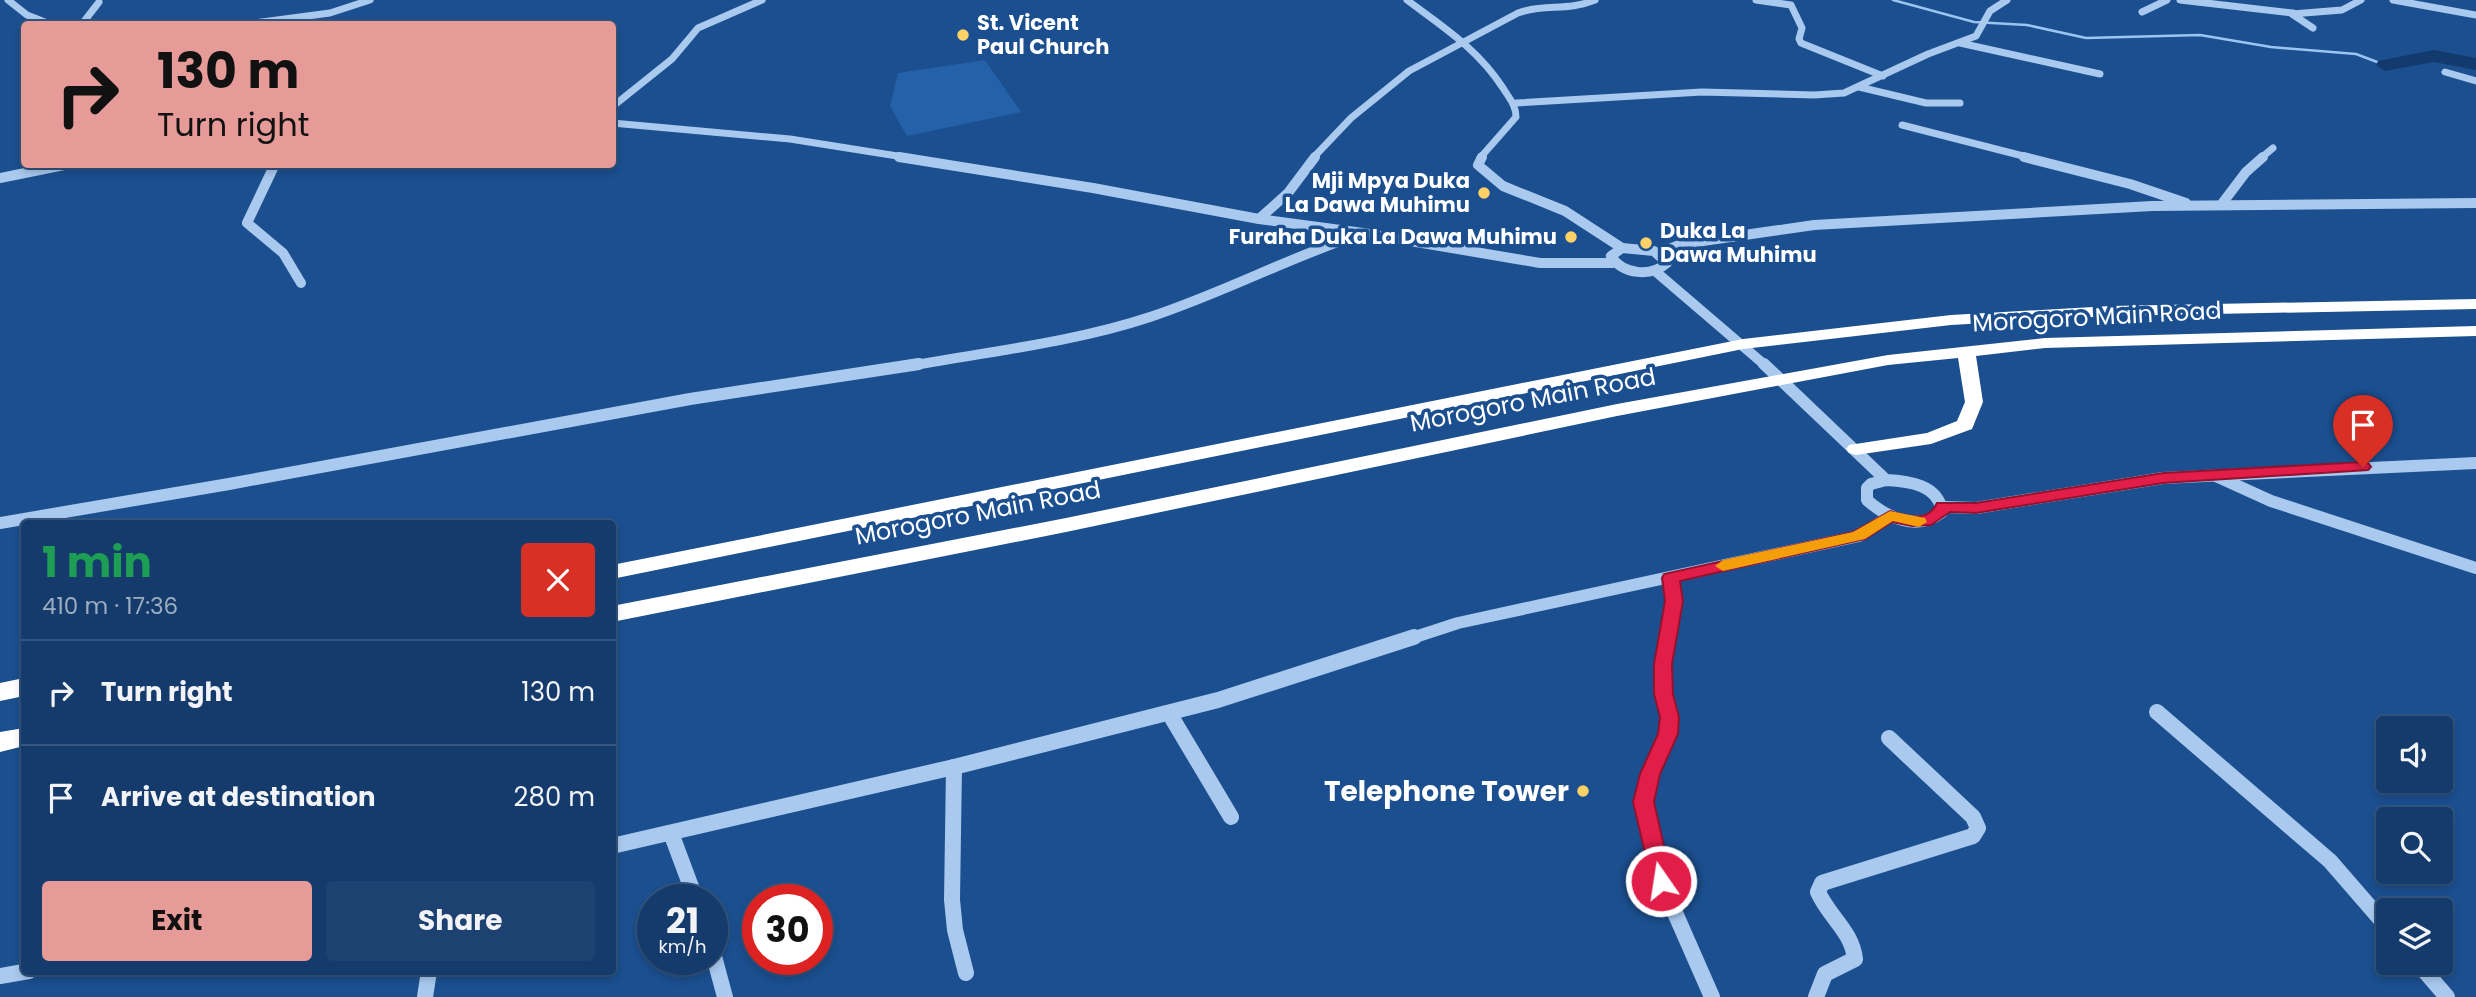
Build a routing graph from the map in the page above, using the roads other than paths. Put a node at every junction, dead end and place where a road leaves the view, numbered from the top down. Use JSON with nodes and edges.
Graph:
{"nodes":[{"id":1,"x":8,"y":0,"type":"edge"},
{"id":2,"x":370,"y":0,"type":"edge"},
{"id":3,"x":762,"y":0,"type":"edge"},
{"id":4,"x":1407,"y":0,"type":"edge"},
{"id":5,"x":1595,"y":0,"type":"edge"},
{"id":6,"x":1756,"y":0,"type":"edge"},
{"id":7,"x":2007,"y":0,"type":"edge"},
{"id":8,"x":2167,"y":0,"type":"edge"},
{"id":9,"x":2180,"y":0,"type":"edge"},
{"id":10,"x":2361,"y":0,"type":"edge"},
{"id":11,"x":2393,"y":0,"type":"edge"},
{"id":12,"x":99,"y":2,"type":"dead end"},
{"id":13,"x":2142,"y":12,"type":"dead end"},
{"id":14,"x":2294,"y":13,"type":"junction"},
{"id":15,"x":2476,"y":15,"type":"edge"},
{"id":16,"x":42,"y":21,"type":"edge"},
{"id":17,"x":84,"y":21,"type":"edge"},
{"id":18,"x":270,"y":21,"type":"edge"},
{"id":19,"x":2313,"y":27,"type":"dead end"},
{"id":20,"x":1465,"y":40,"type":"junction"},
{"id":21,"x":1958,"y":43,"type":"junction"},
{"id":22,"x":2445,"y":72,"type":"dead end"},
{"id":23,"x":2100,"y":74,"type":"dead end"},
{"id":24,"x":1884,"y":76,"type":"junction"},
{"id":25,"x":2476,"y":82,"type":"edge"},
{"id":26,"x":1859,"y":87,"type":"junction"},
{"id":27,"x":1516,"y":103,"type":"junction"},
{"id":28,"x":1960,"y":103,"type":"dead end"},
{"id":29,"x":616,"y":104,"type":"edge"},
{"id":30,"x":616,"y":123,"type":"edge"},
{"id":31,"x":1902,"y":125,"type":"dead end"},
{"id":32,"x":2273,"y":148,"type":"dead end"},
{"id":33,"x":49,"y":168,"type":"edge"},
{"id":34,"x":273,"y":168,"type":"edge"},
{"id":35,"x":0,"y":178,"type":"edge"},
{"id":36,"x":2476,"y":203,"type":"edge"},
{"id":37,"x":2193,"y":205,"type":"junction"},
{"id":38,"x":2221,"y":205,"type":"junction"},
{"id":39,"x":1259,"y":219,"type":"junction"},
{"id":40,"x":1363,"y":233,"type":"junction"},
{"id":41,"x":1622,"y":248,"type":"junction"},
{"id":42,"x":1659,"y":253,"type":"junction"},
{"id":43,"x":1614,"y":262,"type":"junction"},
{"id":44,"x":1655,"y":271,"type":"junction"},
{"id":45,"x":301,"y":284,"type":"dead end"},
{"id":46,"x":2476,"y":304,"type":"edge"},
{"id":47,"x":2476,"y":331,"type":"edge"},
{"id":48,"x":1743,"y":344,"type":"junction"},
{"id":49,"x":1966,"y":352,"type":"junction"},
{"id":50,"x":1782,"y":380,"type":"junction"},
{"id":51,"x":1856,"y":449,"type":"junction"},
{"id":52,"x":2476,"y":463,"type":"edge"},
{"id":53,"x":2212,"y":475,"type":"junction"},
{"id":54,"x":1886,"y":480,"type":"junction"},
{"id":55,"x":1943,"y":507,"type":"junction"},
{"id":56,"x":1890,"y":516,"type":"junction"},
{"id":57,"x":0,"y":523,"type":"edge"},
{"id":58,"x":2476,"y":568,"type":"edge"},
{"id":59,"x":616,"y":571,"type":"edge"},
{"id":60,"x":1670,"y":578,"type":"junction"},
{"id":61,"x":616,"y":613,"type":"edge"},
{"id":62,"x":21,"y":688,"type":"edge"},
{"id":63,"x":0,"y":692,"type":"edge"},
{"id":64,"x":2157,"y":712,"type":"dead end"},
{"id":65,"x":1169,"y":713,"type":"junction"},
{"id":66,"x":21,"y":738,"type":"edge"},
{"id":67,"x":1889,"y":738,"type":"dead end"},
{"id":68,"x":0,"y":742,"type":"edge"},
{"id":69,"x":954,"y":767,"type":"junction"},
{"id":70,"x":1231,"y":817,"type":"dead end"},
{"id":71,"x":671,"y":833,"type":"junction"},
{"id":72,"x":616,"y":845,"type":"edge"},
{"id":73,"x":690,"y":884,"type":"edge"},
{"id":74,"x":2376,"y":914,"type":"edge"},
{"id":75,"x":21,"y":972,"type":"edge"},
{"id":76,"x":966,"y":972,"type":"dead end"},
{"id":77,"x":428,"y":975,"type":"edge"},
{"id":78,"x":719,"y":975,"type":"edge"},
{"id":79,"x":2428,"y":975,"type":"edge"},
{"id":80,"x":0,"y":976,"type":"edge"},
{"id":81,"x":425,"y":997,"type":"edge"},
{"id":82,"x":725,"y":997,"type":"edge"},
{"id":83,"x":1712,"y":997,"type":"edge"},
{"id":84,"x":1816,"y":997,"type":"edge"},
{"id":85,"x":2447,"y":997,"type":"edge"}],
"edges":[{"from":1,"to":16,"type":"street"},
{"from":2,"to":18,"type":"street"},
{"from":3,"to":29,"type":"street"},
{"from":4,"to":20,"type":"street"},
{"from":5,"to":20,"type":"street"},
{"from":6,"to":24,"type":"street"},
{"from":7,"to":21,"type":"street"},
{"from":8,"to":13,"type":"street"},
{"from":9,"to":14,"type":"street"},
{"from":10,"to":14,"type":"street"},
{"from":11,"to":15,"type":"street"},
{"from":12,"to":17,"type":"street"},
{"from":14,"to":19,"type":"street"},
{"from":20,"to":27,"type":"street"},
{"from":20,"to":39,"type":"street"},
{"from":21,"to":23,"type":"street"},
{"from":21,"to":24,"type":"street"},
{"from":22,"to":25,"type":"street"},
{"from":24,"to":26,"type":"street"},
{"from":26,"to":27,"type":"street"},
{"from":26,"to":28,"type":"street"},
{"from":27,"to":41,"type":"street"},
{"from":30,"to":39,"type":"street"},
{"from":31,"to":37,"type":"street"},
{"from":32,"to":38,"type":"street"},
{"from":33,"to":35,"type":"street"},
{"from":34,"to":45,"type":"street"},
{"from":36,"to":38,"type":"street"},
{"from":37,"to":38,"type":"street"},
{"from":37,"to":42,"type":"street"},
{"from":39,"to":40,"type":"street"},
{"from":40,"to":43,"type":"street"},
{"from":40,"to":57,"type":"street"},
{"from":41,"to":42,"type":"street"},
{"from":41,"to":43,"type":"street"},
{"from":42,"to":44,"type":"street"},
{"from":43,"to":44,"type":"street"},
{"from":44,"to":48,"type":"street"},
{"from":46,"to":48,"type":"highway","name":"Morogoro Main Road"},
{"from":47,"to":49,"type":"highway","name":"Morogoro Main Road"},
{"from":48,"to":50,"type":"street"},
{"from":48,"to":59,"type":"highway","name":"Morogoro Main Road"},
{"from":49,"to":50,"type":"highway","name":"Morogoro Main Road"},
{"from":49,"to":51,"type":"highway"},
{"from":50,"to":51,"type":"street"},
{"from":50,"to":61,"type":"highway","name":"Morogoro Main Road"},
{"from":51,"to":54,"type":"street"},
{"from":52,"to":53,"type":"street"},
{"from":53,"to":55,"type":"street"},
{"from":53,"to":58,"type":"street"},
{"from":54,"to":55,"type":"street"},
{"from":54,"to":56,"type":"street"},
{"from":55,"to":56,"type":"street"},
{"from":56,"to":60,"type":"street"},
{"from":60,"to":65,"type":"street"},
{"from":60,"to":83,"type":"street"},
{"from":62,"to":63,"type":"highway"},
{"from":64,"to":74,"type":"street"},
{"from":65,"to":69,"type":"street"},
{"from":65,"to":70,"type":"street"},
{"from":66,"to":68,"type":"highway"},
{"from":67,"to":84,"type":"street"},
{"from":69,"to":71,"type":"street"},
{"from":69,"to":76,"type":"street"},
{"from":71,"to":72,"type":"street"},
{"from":71,"to":73,"type":"street"},
{"from":75,"to":80,"type":"street"},
{"from":77,"to":81,"type":"street"},
{"from":78,"to":82,"type":"street"},
{"from":79,"to":85,"type":"street"}]}
